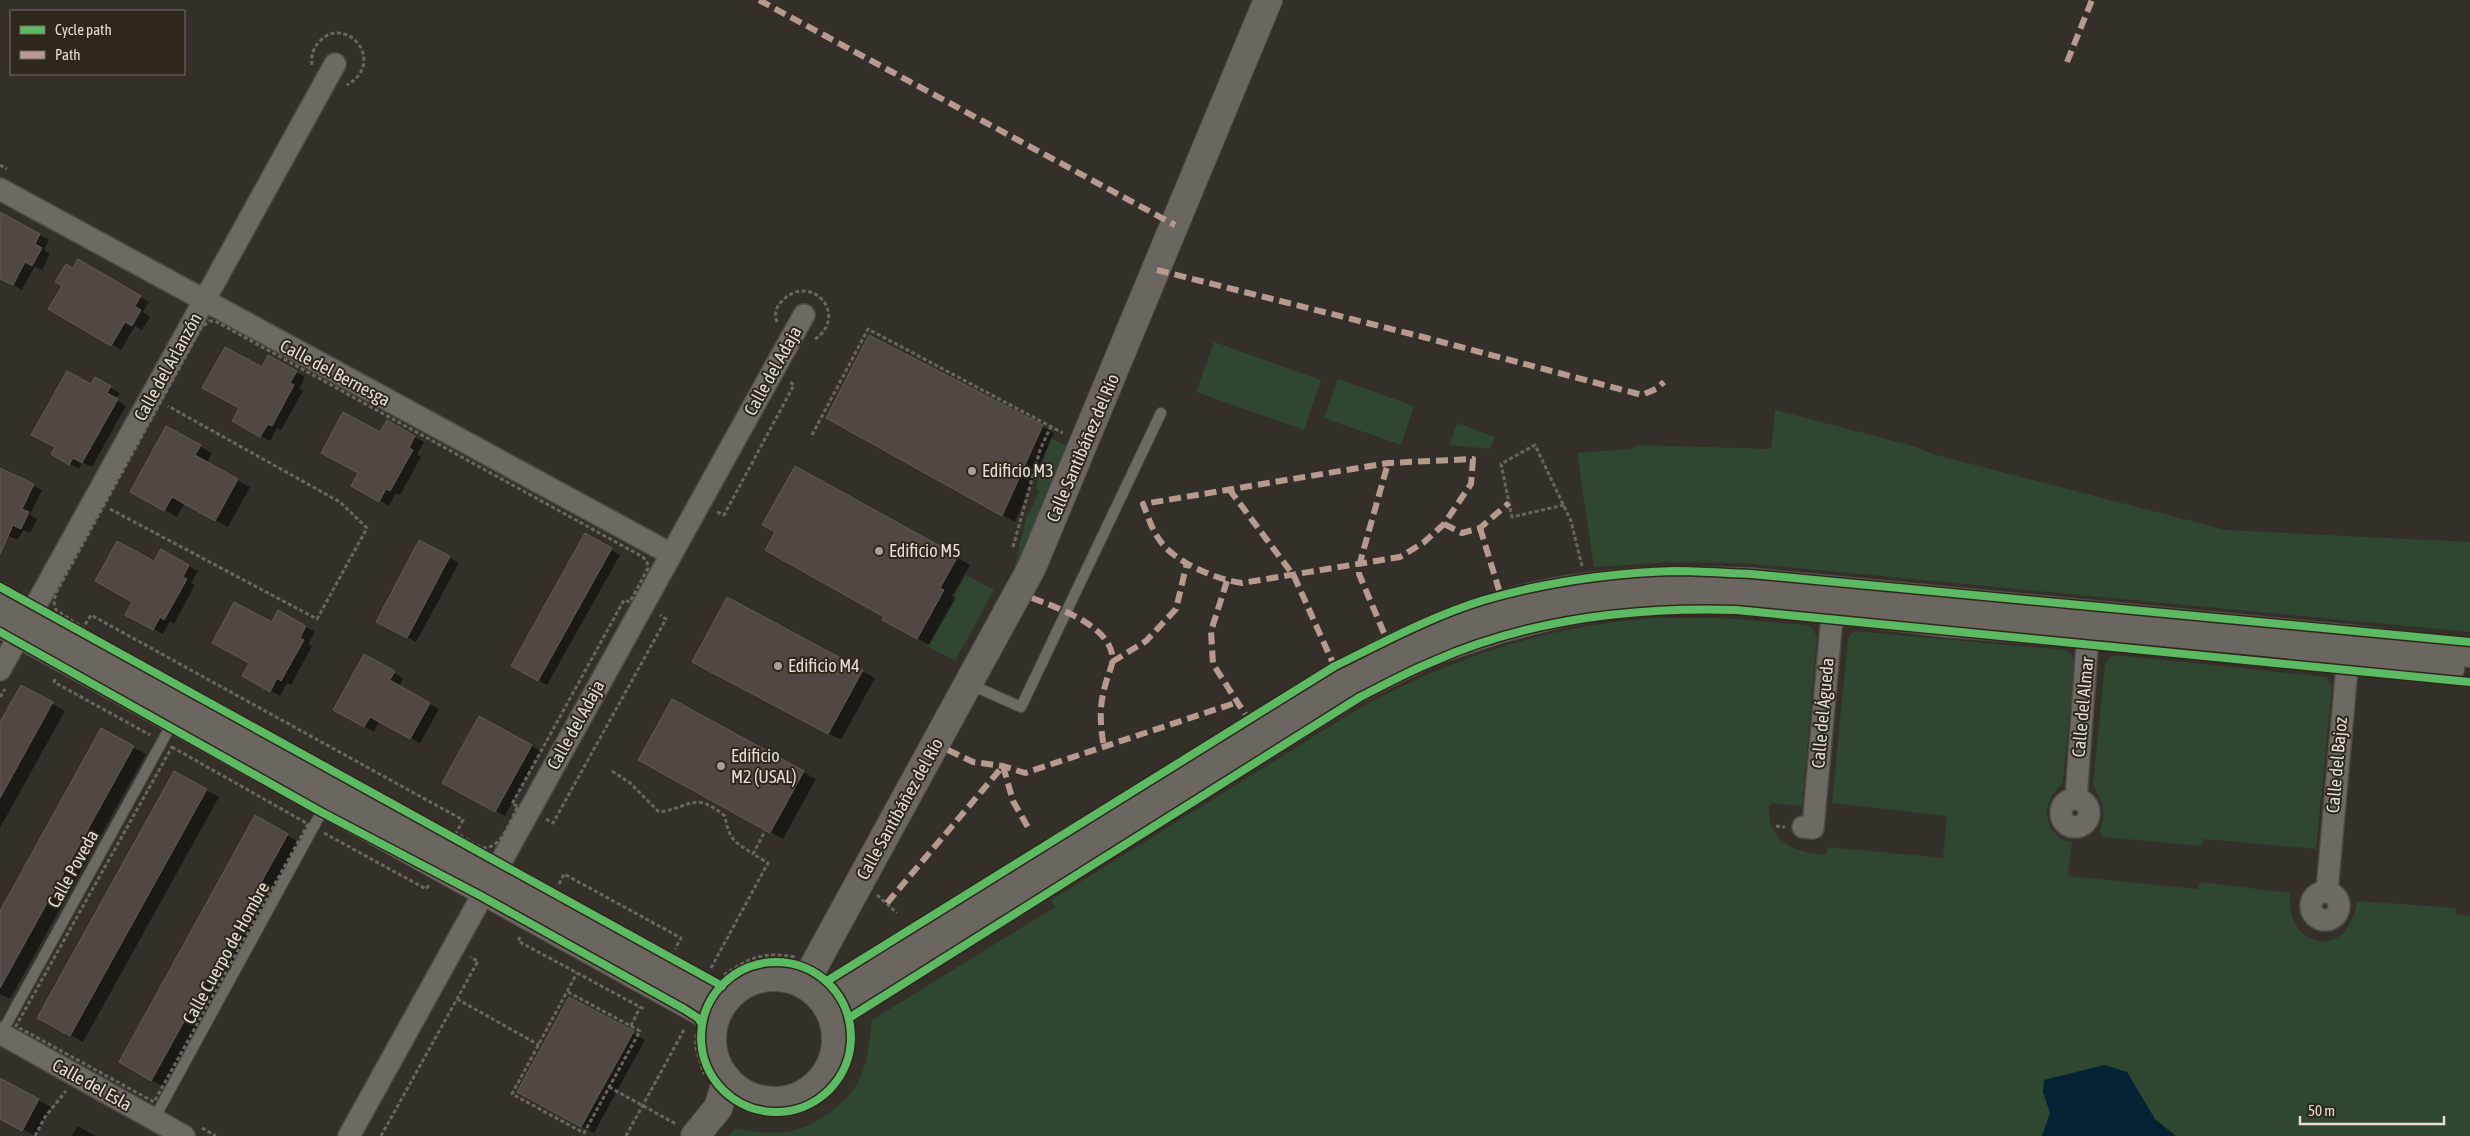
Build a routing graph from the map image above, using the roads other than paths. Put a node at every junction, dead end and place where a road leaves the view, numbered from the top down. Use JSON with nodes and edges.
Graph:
{"nodes":[{"id":1,"x":1268,"y":0,"type":"edge"},
{"id":2,"x":336,"y":64,"type":"dead end"},
{"id":3,"x":0,"y":189,"type":"edge"},
{"id":4,"x":204,"y":302,"type":"junction"},
{"id":5,"x":804,"y":315,"type":"dead end"},
{"id":6,"x":1161,"y":413,"type":"dead end"},
{"id":7,"x":671,"y":554,"type":"junction"},
{"id":8,"x":0,"y":599,"type":"edge"},
{"id":9,"x":1833,"y":599,"type":"junction"},
{"id":10,"x":21,"y":620,"type":"edge"},
{"id":11,"x":2089,"y":625,"type":"junction"},
{"id":12,"x":2348,"y":649,"type":"junction"},
{"id":13,"x":2470,"y":653,"type":"edge"},
{"id":14,"x":2470,"y":671,"type":"edge"},
{"id":15,"x":4,"y":677,"type":"edge"},
{"id":16,"x":968,"y":684,"type":"junction"},
{"id":17,"x":175,"y":719,"type":"junction"},
{"id":18,"x":2076,"y":798,"type":"dead end"},
{"id":19,"x":326,"y":803,"type":"junction"},
{"id":20,"x":1803,"y":828,"type":"dead end"},
{"id":21,"x":492,"y":875,"type":"junction"},
{"id":22,"x":2327,"y":891,"type":"dead end"},
{"id":23,"x":814,"y":986,"type":"junction"},
{"id":24,"x":707,"y":1014,"type":"junction"},
{"id":25,"x":0,"y":1033,"type":"edge"},
{"id":26,"x":724,"y":1090,"type":"junction"},
{"id":27,"x":154,"y":1119,"type":"junction"},
{"id":28,"x":686,"y":1130,"type":"edge"},
{"id":29,"x":184,"y":1136,"type":"edge"},
{"id":30,"x":349,"y":1136,"type":"edge"}],
"edges":[{"from":1,"to":16,"type":"main road","name":"Calle Santibáñez del Río"},
{"from":2,"to":4,"type":"street","name":"Calle del Arlanzón"},
{"from":3,"to":4,"type":"street","name":"Calle del Bernesga"},
{"from":4,"to":7,"type":"street","name":"Calle del Bernesga"},
{"from":4,"to":10,"type":"street","name":"Calle del Arlanzón"},
{"from":5,"to":7,"type":"street","name":"Calle del Adaja"},
{"from":6,"to":16,"type":"lane"},
{"from":7,"to":21,"type":"street","name":"Calle del Adaja"},
{"from":8,"to":10,"type":"main road"},
{"from":9,"to":11,"type":"main road"},
{"from":9,"to":20,"type":"street","name":"Calle del Águeda"},
{"from":9,"to":23,"type":"main road"},
{"from":10,"to":15,"type":"street","name":"Calle del Arlanzón"},
{"from":10,"to":17,"type":"main road"},
{"from":10,"to":21,"type":"main road"},
{"from":11,"to":12,"type":"main road"},
{"from":11,"to":18,"type":"street","name":"Calle del Almar"},
{"from":12,"to":13,"type":"main road"},
{"from":12,"to":14,"type":"main road"},
{"from":12,"to":22,"type":"street","name":"Calle del Bajoz"},
{"from":16,"to":23,"type":"main road","name":"Calle Santibáñez del Río"},
{"from":17,"to":19,"type":"main road"},
{"from":17,"to":25,"type":"lane","name":"Calle Poveda"},
{"from":19,"to":21,"type":"main road"},
{"from":19,"to":27,"type":"lane","name":"Calle Cuerpo de Hombre"},
{"from":21,"to":24,"type":"main road"},
{"from":21,"to":30,"type":"street","name":"Calle del Adaja"},
{"from":23,"to":24,"type":"main road"},
{"from":23,"to":26,"type":"main road"},
{"from":24,"to":26,"type":"main road"},
{"from":25,"to":27,"type":"street","name":"Calle del Esla"},
{"from":26,"to":28,"type":"main road"},
{"from":27,"to":29,"type":"street","name":"Calle del Esla"}]}
